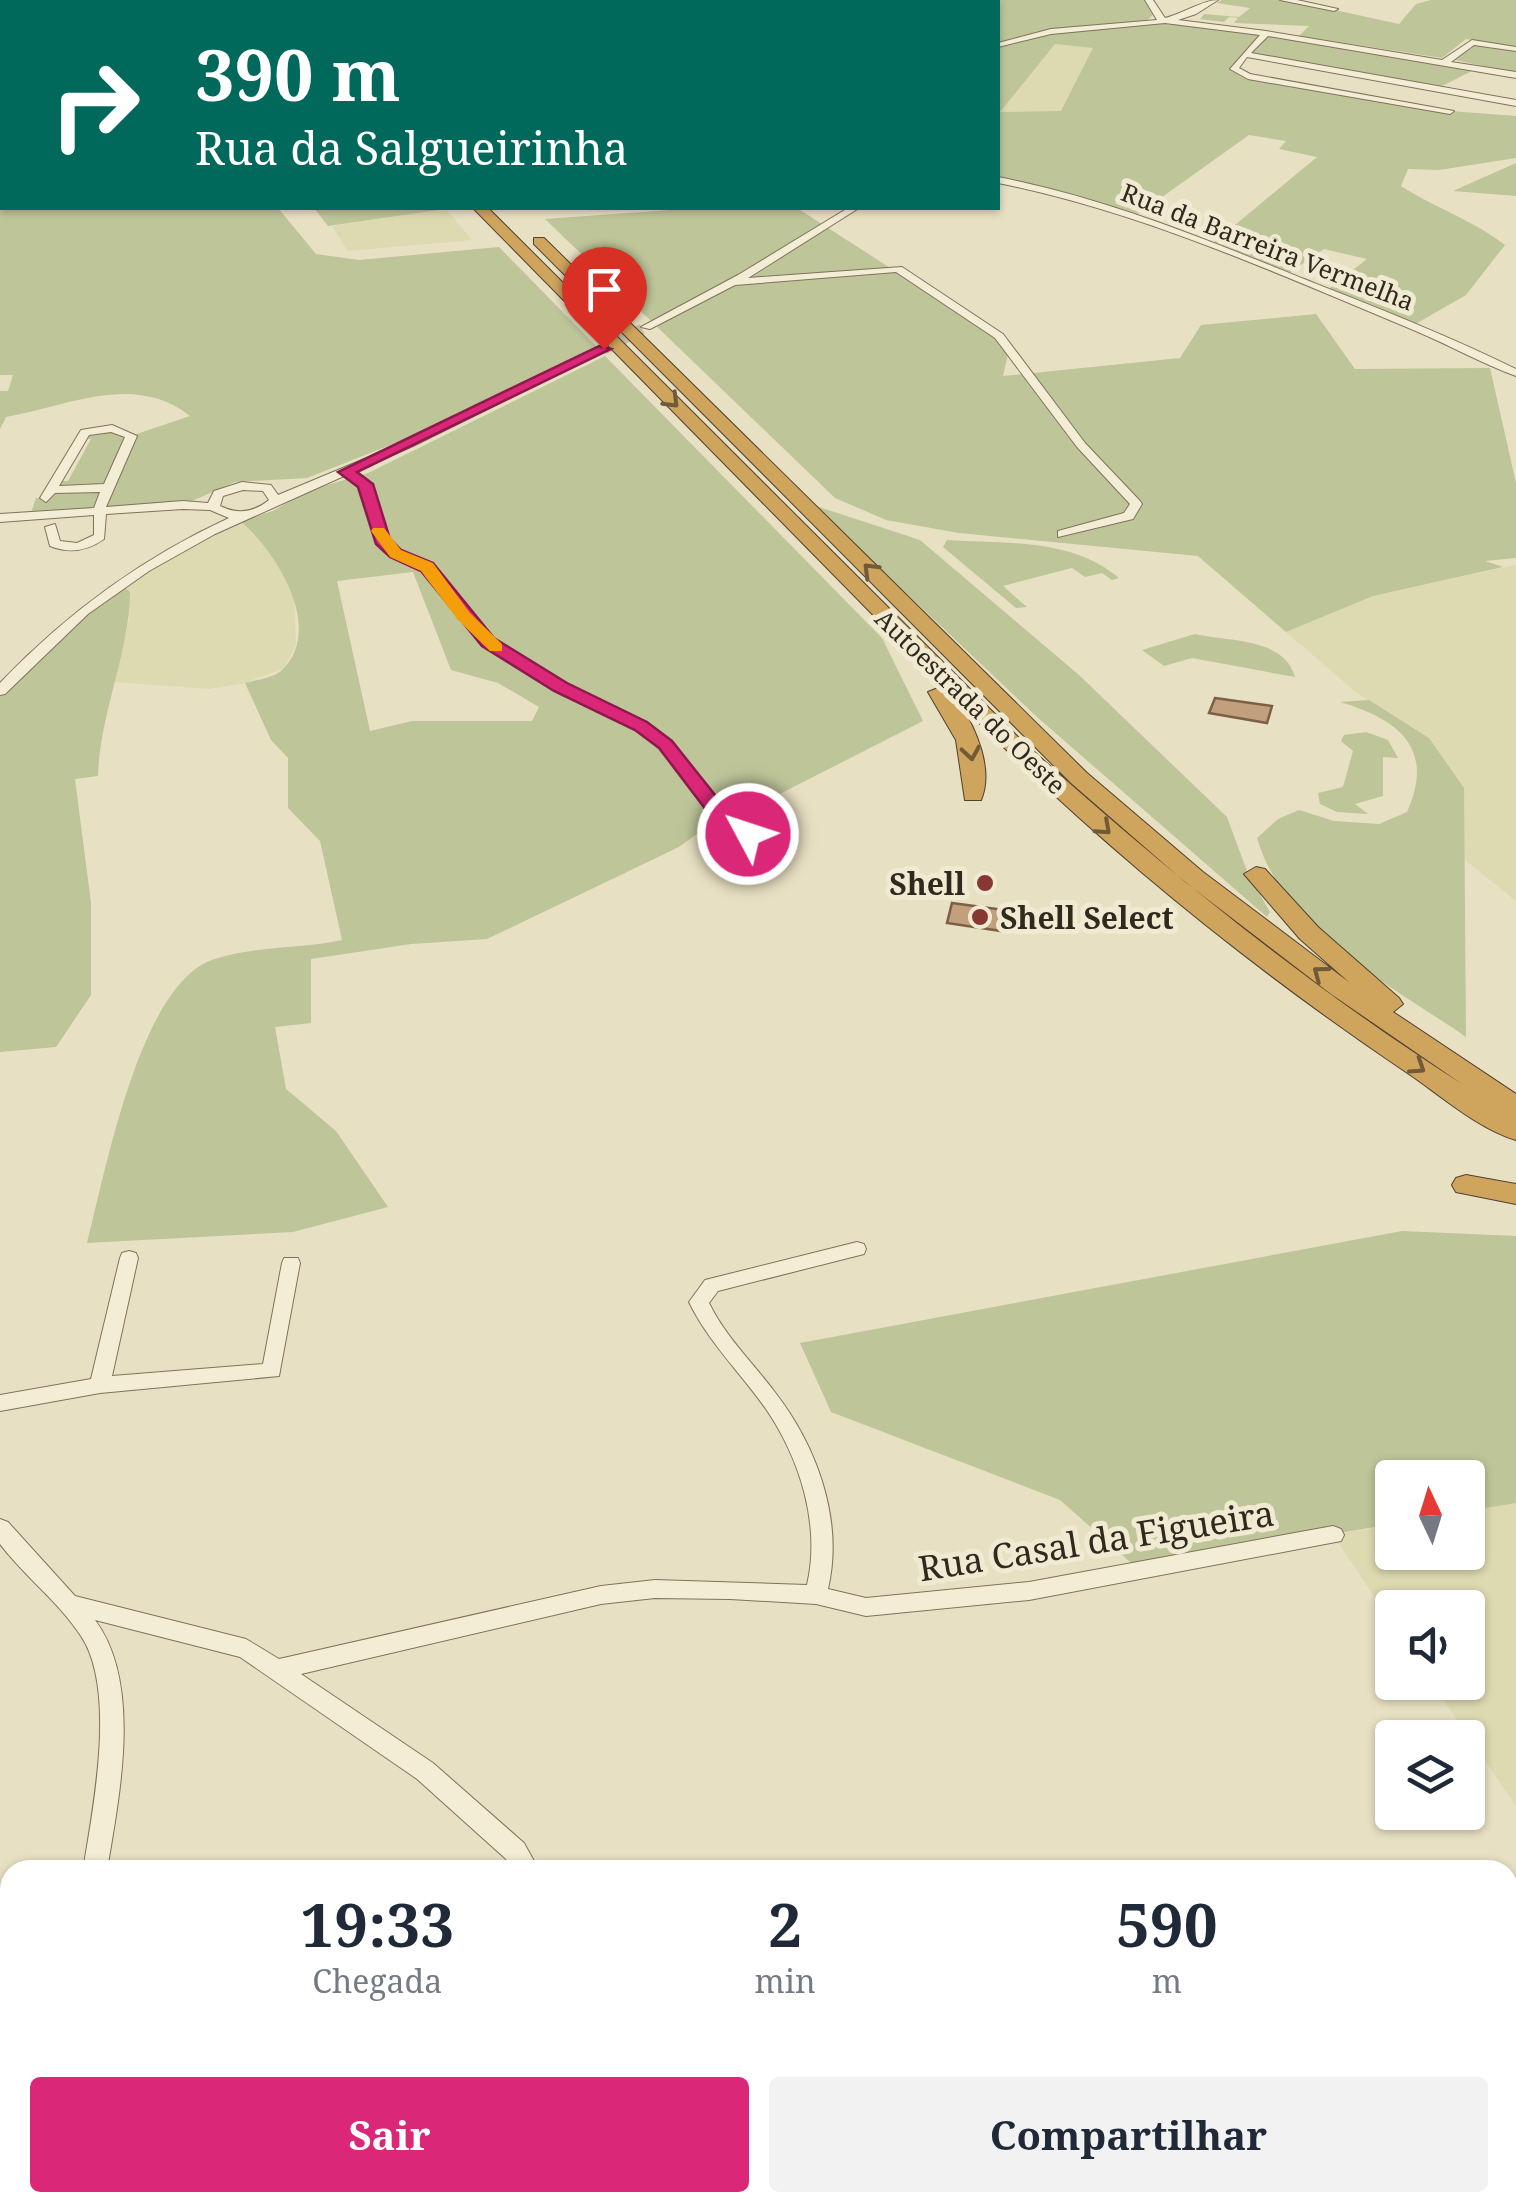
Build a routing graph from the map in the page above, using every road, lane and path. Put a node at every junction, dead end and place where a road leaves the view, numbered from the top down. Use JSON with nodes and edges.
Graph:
{"nodes":[{"id":1,"x":1150,"y":0,"type":"edge"},
{"id":2,"x":1214,"y":0,"type":"edge"},
{"id":3,"x":1284,"y":0,"type":"edge"},
{"id":4,"x":1396,"y":0,"type":"edge"},
{"id":5,"x":1422,"y":0,"type":"edge"},
{"id":6,"x":1334,"y":9,"type":"dead end"},
{"id":7,"x":1161,"y":20,"type":"junction"},
{"id":8,"x":1266,"y":33,"type":"junction"},
{"id":9,"x":1000,"y":45,"type":"edge"},
{"id":10,"x":1516,"y":49,"type":"edge"},
{"id":11,"x":1245,"y":54,"type":"junction"},
{"id":12,"x":1446,"y":61,"type":"junction"},
{"id":13,"x":1488,"y":69,"type":"junction"},
{"id":14,"x":1516,"y":76,"type":"edge"},
{"id":15,"x":1451,"y":91,"type":"junction"},
{"id":16,"x":1516,"y":103,"type":"edge"},
{"id":17,"x":1450,"y":111,"type":"dead end"},
{"id":18,"x":1000,"y":180,"type":"edge"},
{"id":19,"x":482,"y":210,"type":"edge"},
{"id":20,"x":506,"y":210,"type":"edge"},
{"id":21,"x":851,"y":210,"type":"edge"},
{"id":22,"x":732,"y":282,"type":"junction"},
{"id":23,"x":646,"y":326,"type":"tunnel mouth"},
{"id":24,"x":604,"y":349,"type":"tunnel mouth"},
{"id":25,"x":1516,"y":372,"type":"edge"},
{"id":26,"x":688,"y":390,"type":"junction"},
{"id":27,"x":346,"y":472,"type":"junction"},
{"id":28,"x":106,"y":488,"type":"junction"},
{"id":29,"x":272,"y":494,"type":"junction"},
{"id":30,"x":838,"y":509,"type":"dead end"},
{"id":31,"x":218,"y":510,"type":"junction"},
{"id":32,"x":99,"y":511,"type":"junction"},
{"id":33,"x":0,"y":518,"type":"edge"},
{"id":34,"x":51,"y":527,"type":"dead end"},
{"id":35,"x":1062,"y":534,"type":"dead end"},
{"id":36,"x":882,"y":615,"type":"junction"},
{"id":37,"x":0,"y":690,"type":"edge"},
{"id":38,"x":973,"y":795,"type":"dead end"},
{"id":39,"x":748,"y":834,"type":"dead end"},
{"id":40,"x":1256,"y":874,"type":"dead end"},
{"id":41,"x":1482,"y":1084,"type":"junction"},
{"id":42,"x":1516,"y":1107,"type":"edge"},
{"id":43,"x":1516,"y":1130,"type":"edge"},
{"id":44,"x":1466,"y":1185,"type":"dead end"},
{"id":45,"x":1516,"y":1194,"type":"edge"},
{"id":46,"x":858,"y":1249,"type":"dead end"},
{"id":47,"x":129,"y":1258,"type":"dead end"},
{"id":48,"x":291,"y":1263,"type":"dead end"},
{"id":49,"x":100,"y":1385,"type":"junction"},
{"id":50,"x":0,"y":1404,"type":"edge"},
{"id":51,"x":0,"y":1528,"type":"edge"},
{"id":52,"x":1333,"y":1535,"type":"dead end"},
{"id":53,"x":816,"y":1595,"type":"junction"},
{"id":54,"x":66,"y":1603,"type":"junction"},
{"id":55,"x":280,"y":1670,"type":"junction"},
{"id":56,"x":96,"y":1860,"type":"edge"},
{"id":57,"x":521,"y":1860,"type":"edge"}],
"edges":[{"from":1,"to":7,"type":"street"},
{"from":2,"to":7,"type":"street"},
{"from":3,"to":6,"type":"street"},
{"from":4,"to":5,"type":"street"},
{"from":7,"to":8,"type":"street"},
{"from":7,"to":9,"type":"street"},
{"from":8,"to":11,"type":"street"},
{"from":8,"to":12,"type":"street"},
{"from":10,"to":12,"type":"street"},
{"from":11,"to":15,"type":"street"},
{"from":11,"to":17,"type":"street"},
{"from":12,"to":13,"type":"street"},
{"from":13,"to":14,"type":"street"},
{"from":13,"to":15,"type":"street"},
{"from":15,"to":16,"type":"street"},
{"from":18,"to":25,"type":"street","name":"Rua da Barreira Vermelha"},
{"from":19,"to":36,"type":"highway","name":"Autoestrada do Oeste","one_way":true},
{"from":20,"to":26,"type":"highway","name":"Autoestrada do Oeste"},
{"from":21,"to":22,"type":"street"},
{"from":22,"to":23,"type":"street"},
{"from":22,"to":35,"type":"street"},
{"from":24,"to":27,"type":"street"},
{"from":26,"to":30,"type":"highway"},
{"from":41,"to":26,"type":"highway","name":"Autoestrada do Oeste","one_way":true},
{"from":27,"to":29,"type":"street"},
{"from":27,"to":39,"type":"street"},
{"from":28,"to":28,"type":"street"},
{"from":28,"to":32,"type":"street"},
{"from":29,"to":31,"type":"street"},
{"from":29,"to":31,"type":"street"},
{"from":31,"to":32,"type":"street"},
{"from":31,"to":37,"type":"street"},
{"from":32,"to":33,"type":"street"},
{"from":32,"to":34,"type":"street"},
{"from":36,"to":38,"type":"highway","one_way":true},
{"from":36,"to":43,"type":"highway","name":"Autoestrada do Oeste","one_way":true},
{"from":40,"to":41,"type":"highway"},
{"from":41,"to":42,"type":"highway","name":"Autoestrada do Oeste"},
{"from":44,"to":45,"type":"highway"},
{"from":46,"to":53,"type":"street"},
{"from":47,"to":49,"type":"street"},
{"from":48,"to":49,"type":"street"},
{"from":49,"to":50,"type":"street"},
{"from":51,"to":54,"type":"street"},
{"from":52,"to":53,"type":"street","name":"Rua Casal da Figueira"},
{"from":53,"to":55,"type":"street","name":"Rua Casal da Figueira"},
{"from":54,"to":55,"type":"street"},
{"from":54,"to":56,"type":"street"},
{"from":55,"to":57,"type":"street"}]}
